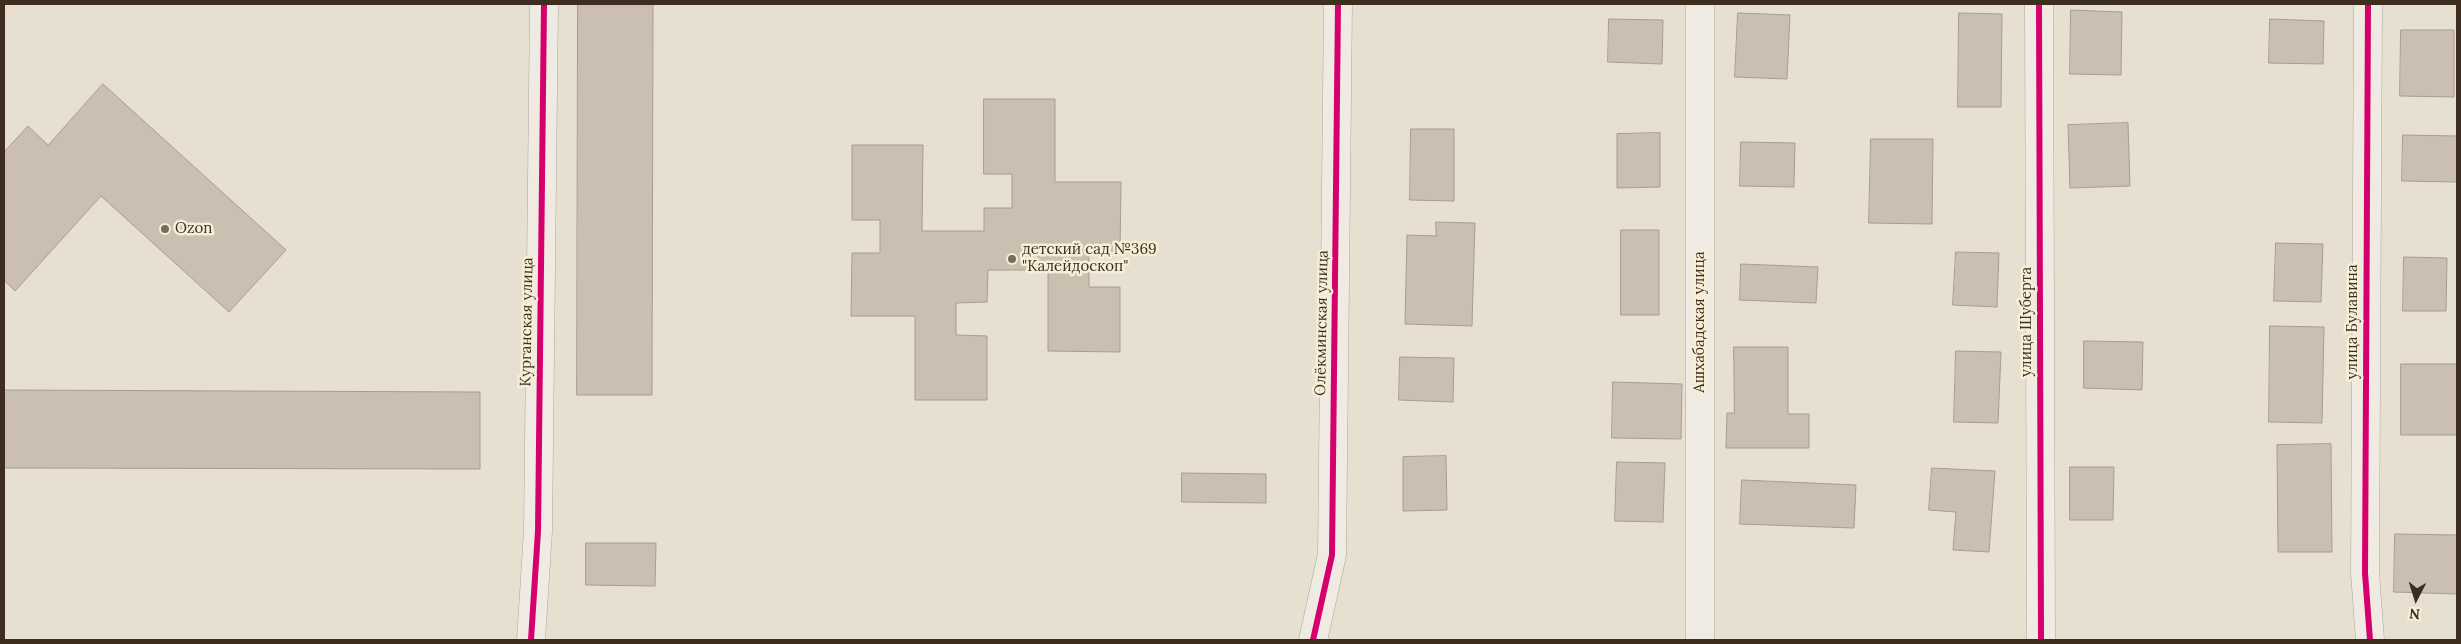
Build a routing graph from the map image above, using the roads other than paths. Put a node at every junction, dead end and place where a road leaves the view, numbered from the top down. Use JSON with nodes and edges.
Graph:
{"nodes":[{"id":1,"x":544,"y":4,"type":"edge"},
{"id":2,"x":1338,"y":4,"type":"edge"},
{"id":3,"x":1700,"y":4,"type":"edge"},
{"id":4,"x":2039,"y":4,"type":"edge"},
{"id":5,"x":2368,"y":4,"type":"edge"},
{"id":6,"x":531,"y":640,"type":"edge"},
{"id":7,"x":1313,"y":640,"type":"edge"},
{"id":8,"x":1700,"y":640,"type":"edge"},
{"id":9,"x":2041,"y":640,"type":"edge"},
{"id":10,"x":2370,"y":640,"type":"edge"}],
"edges":[{"from":1,"to":6,"type":"street","name":"Курганская улица"},
{"from":2,"to":7,"type":"street","name":"Олёкминская улица"},
{"from":3,"to":8,"type":"street","name":"Ашхабадская улица"},
{"from":4,"to":9,"type":"street","name":"улица Шуберта"},
{"from":5,"to":10,"type":"street","name":"улица Булавина"}]}
